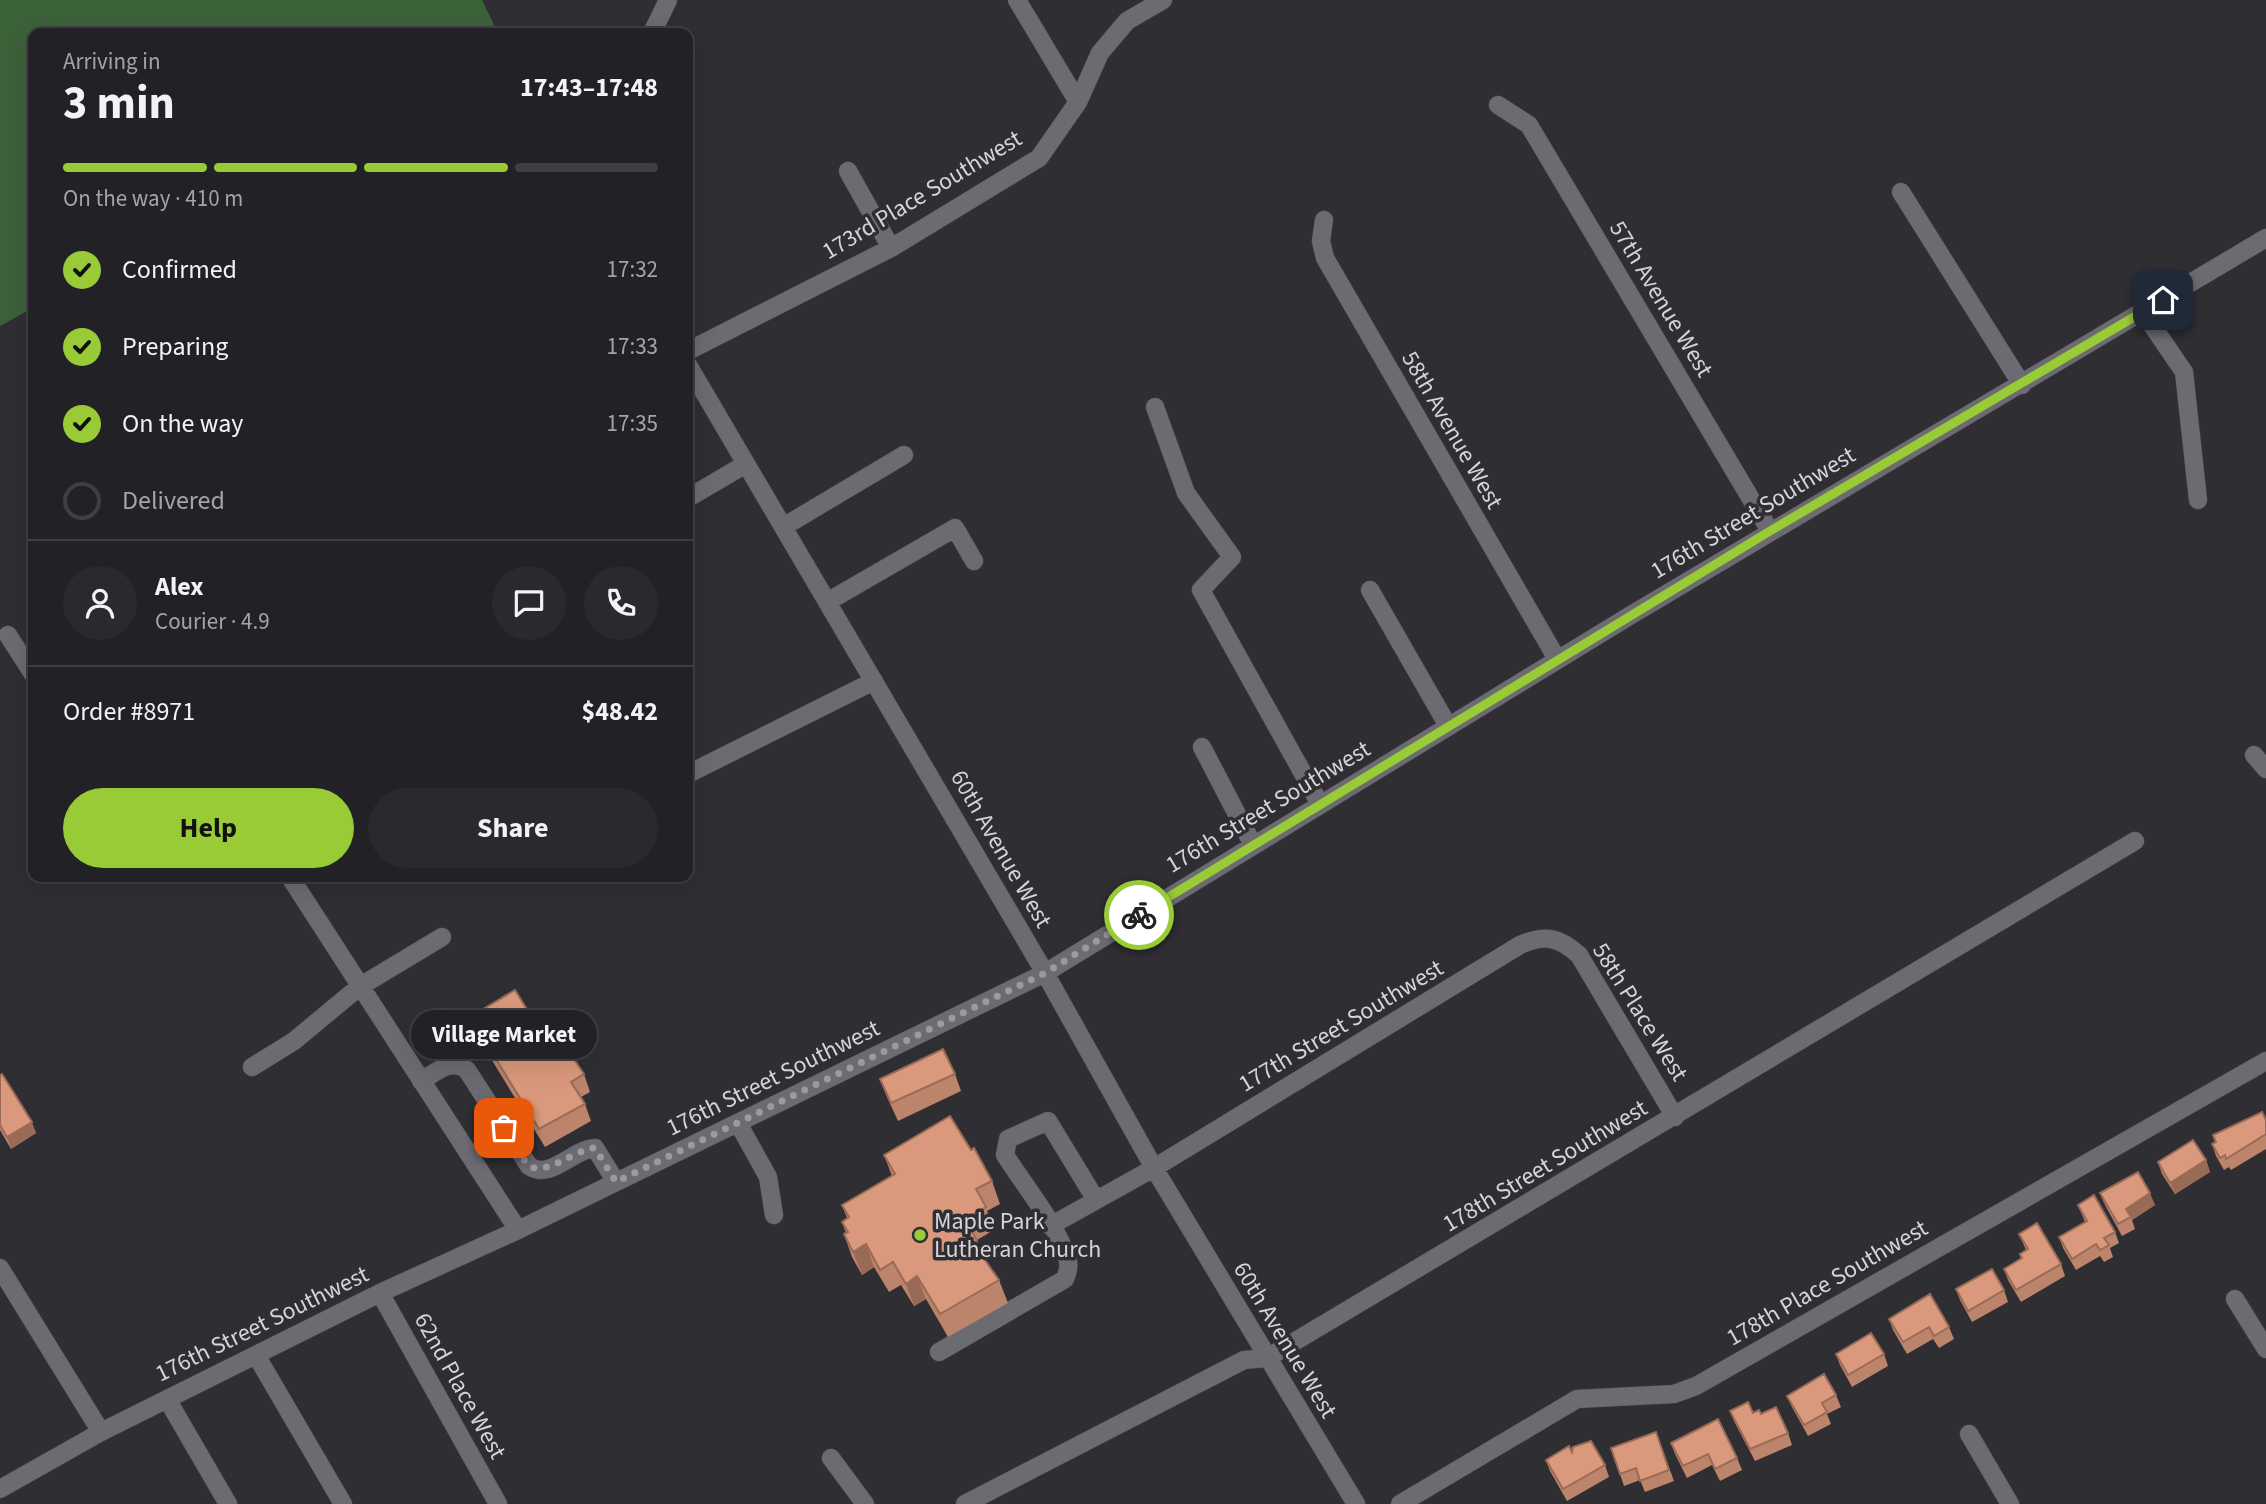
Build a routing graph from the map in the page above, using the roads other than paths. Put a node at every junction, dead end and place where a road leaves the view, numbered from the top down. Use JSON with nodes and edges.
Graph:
{"nodes":[{"id":1,"x":668,"y":0,"type":"edge"},
{"id":2,"x":1017,"y":0,"type":"edge"},
{"id":3,"x":1163,"y":0,"type":"edge"},
{"id":4,"x":654,"y":28,"type":"edge"},
{"id":5,"x":1077,"y":102,"type":"junction"},
{"id":6,"x":1498,"y":105,"type":"dead end"},
{"id":7,"x":849,"y":171,"type":"dead end"},
{"id":8,"x":1901,"y":192,"type":"dead end"},
{"id":9,"x":1324,"y":220,"type":"dead end"},
{"id":10,"x":2266,"y":238,"type":"edge"},
{"id":11,"x":891,"y":248,"type":"junction"},
{"id":12,"x":2143,"y":312,"type":"junction"},
{"id":13,"x":693,"y":348,"type":"edge"},
{"id":14,"x":693,"y":374,"type":"edge"},
{"id":15,"x":2022,"y":385,"type":"junction"},
{"id":16,"x":1155,"y":407,"type":"dead end"},
{"id":17,"x":904,"y":455,"type":"dead end"},
{"id":18,"x":746,"y":464,"type":"junction"},
{"id":19,"x":693,"y":495,"type":"edge"},
{"id":20,"x":2198,"y":500,"type":"dead end"},
{"id":21,"x":783,"y":527,"type":"junction"},
{"id":22,"x":1770,"y":531,"type":"junction"},
{"id":23,"x":974,"y":561,"type":"dead end"},
{"id":24,"x":1370,"y":590,"type":"dead end"},
{"id":25,"x":827,"y":603,"type":"junction"},
{"id":26,"x":8,"y":635,"type":"dead end"},
{"id":27,"x":1557,"y":659,"type":"junction"},
{"id":28,"x":28,"y":666,"type":"edge"},
{"id":29,"x":874,"y":681,"type":"junction"},
{"id":30,"x":1448,"y":726,"type":"junction"},
{"id":31,"x":1202,"y":747,"type":"dead end"},
{"id":32,"x":2254,"y":755,"type":"dead end"},
{"id":33,"x":2266,"y":769,"type":"edge"},
{"id":34,"x":693,"y":772,"type":"edge"},
{"id":35,"x":1320,"y":804,"type":"junction"},
{"id":36,"x":2135,"y":841,"type":"dead end"},
{"id":37,"x":1253,"y":845,"type":"junction"},
{"id":38,"x":293,"y":882,"type":"edge"},
{"id":39,"x":442,"y":937,"type":"dead end"},
{"id":40,"x":1557,"y":939,"type":"joint"},
{"id":41,"x":1045,"y":973,"type":"junction"},
{"id":42,"x":359,"y":987,"type":"junction"},
{"id":43,"x":2266,"y":1061,"type":"edge"},
{"id":44,"x":251,"y":1067,"type":"dead end"},
{"id":45,"x":421,"y":1081,"type":"junction"},
{"id":46,"x":1675,"y":1117,"type":"junction"},
{"id":47,"x":738,"y":1123,"type":"junction"},
{"id":48,"x":1154,"y":1168,"type":"junction"},
{"id":49,"x":616,"y":1182,"type":"junction"},
{"id":50,"x":1097,"y":1200,"type":"junction"},
{"id":51,"x":774,"y":1215,"type":"dead end"},
{"id":52,"x":1050,"y":1226,"type":"junction"},
{"id":53,"x":518,"y":1230,"type":"junction"},
{"id":54,"x":0,"y":1268,"type":"edge"},
{"id":55,"x":380,"y":1293,"type":"junction"},
{"id":56,"x":2235,"y":1299,"type":"dead end"},
{"id":57,"x":2260,"y":1324,"type":"edge"},
{"id":58,"x":2266,"y":1349,"type":"edge"},
{"id":59,"x":939,"y":1352,"type":"dead end"},
{"id":60,"x":256,"y":1355,"type":"junction"},
{"id":61,"x":1266,"y":1358,"type":"junction"},
{"id":62,"x":167,"y":1399,"type":"junction"},
{"id":63,"x":101,"y":1432,"type":"junction"},
{"id":64,"x":1969,"y":1434,"type":"dead end"},
{"id":65,"x":831,"y":1458,"type":"dead end"},
{"id":66,"x":0,"y":1489,"type":"edge"},
{"id":67,"x":228,"y":1504,"type":"edge"},
{"id":68,"x":343,"y":1504,"type":"edge"},
{"id":69,"x":498,"y":1504,"type":"edge"},
{"id":70,"x":865,"y":1504,"type":"edge"},
{"id":71,"x":965,"y":1504,"type":"edge"},
{"id":72,"x":1356,"y":1504,"type":"edge"},
{"id":73,"x":1400,"y":1504,"type":"edge"},
{"id":74,"x":2010,"y":1504,"type":"edge"}],
"edges":[{"from":1,"to":4,"type":"street"},
{"from":2,"to":5,"type":"street"},
{"from":3,"to":5,"type":"street","name":"173rd Place Southwest"},
{"from":5,"to":11,"type":"street","name":"173rd Place Southwest"},
{"from":6,"to":22,"type":"street","name":"57th Avenue West"},
{"from":7,"to":11,"type":"street"},
{"from":8,"to":15,"type":"street"},
{"from":9,"to":27,"type":"street","name":"58th Avenue West"},
{"from":10,"to":12,"type":"street","name":"176th Street Southwest"},
{"from":11,"to":13,"type":"street","name":"173rd Place Southwest"},
{"from":12,"to":15,"type":"street","name":"176th Street Southwest"},
{"from":12,"to":20,"type":"street"},
{"from":14,"to":18,"type":"street","name":"60th Avenue West"},
{"from":15,"to":22,"type":"street","name":"176th Street Southwest"},
{"from":16,"to":35,"type":"street"},
{"from":17,"to":21,"type":"street"},
{"from":18,"to":19,"type":"street"},
{"from":18,"to":21,"type":"street","name":"60th Avenue West"},
{"from":21,"to":25,"type":"street","name":"60th Avenue West"},
{"from":22,"to":27,"type":"street","name":"176th Street Southwest"},
{"from":23,"to":25,"type":"street"},
{"from":24,"to":30,"type":"street"},
{"from":25,"to":29,"type":"street","name":"60th Avenue West"},
{"from":26,"to":28,"type":"street"},
{"from":27,"to":30,"type":"street","name":"176th Street Southwest"},
{"from":29,"to":34,"type":"street"},
{"from":29,"to":41,"type":"street","name":"60th Avenue West"},
{"from":30,"to":35,"type":"street","name":"176th Street Southwest"},
{"from":31,"to":37,"type":"street"},
{"from":32,"to":33,"type":"street"},
{"from":35,"to":37,"type":"street","name":"176th Street Southwest"},
{"from":36,"to":46,"type":"street","name":"178th Street Southwest"},
{"from":37,"to":41,"type":"street","name":"176th Street Southwest"},
{"from":38,"to":42,"type":"street"},
{"from":39,"to":42,"type":"street"},
{"from":40,"to":46,"type":"street","name":"58th Place West"},
{"from":40,"to":48,"type":"street","name":"177th Street Southwest"},
{"from":41,"to":47,"type":"street","name":"176th Street Southwest"},
{"from":41,"to":48,"type":"street","name":"60th Avenue West"},
{"from":42,"to":44,"type":"street"},
{"from":42,"to":45,"type":"street"},
{"from":43,"to":73,"type":"street","name":"178th Place Southwest"},
{"from":45,"to":49,"type":"street"},
{"from":45,"to":53,"type":"street"},
{"from":46,"to":61,"type":"street","name":"178th Street Southwest"},
{"from":47,"to":49,"type":"street","name":"176th Street Southwest"},
{"from":47,"to":51,"type":"street"},
{"from":48,"to":50,"type":"street","name":"177th Street Southwest"},
{"from":48,"to":61,"type":"street","name":"60th Avenue West"},
{"from":49,"to":53,"type":"street","name":"176th Street Southwest"},
{"from":50,"to":52,"type":"street","name":"177th Street Southwest"},
{"from":50,"to":52,"type":"street"},
{"from":52,"to":59,"type":"street"},
{"from":53,"to":55,"type":"street","name":"176th Street Southwest"},
{"from":54,"to":63,"type":"street"},
{"from":55,"to":60,"type":"street","name":"176th Street Southwest"},
{"from":55,"to":69,"type":"street","name":"62nd Place West"},
{"from":56,"to":57,"type":"street"},
{"from":57,"to":58,"type":"street"},
{"from":60,"to":62,"type":"street","name":"176th Street Southwest"},
{"from":60,"to":68,"type":"street"},
{"from":61,"to":71,"type":"street","name":"178th Street Southwest"},
{"from":61,"to":72,"type":"street","name":"60th Avenue West"},
{"from":62,"to":63,"type":"street","name":"176th Street Southwest"},
{"from":62,"to":67,"type":"street"},
{"from":63,"to":66,"type":"street","name":"176th Street Southwest"},
{"from":64,"to":74,"type":"street"},
{"from":65,"to":70,"type":"street"}]}
